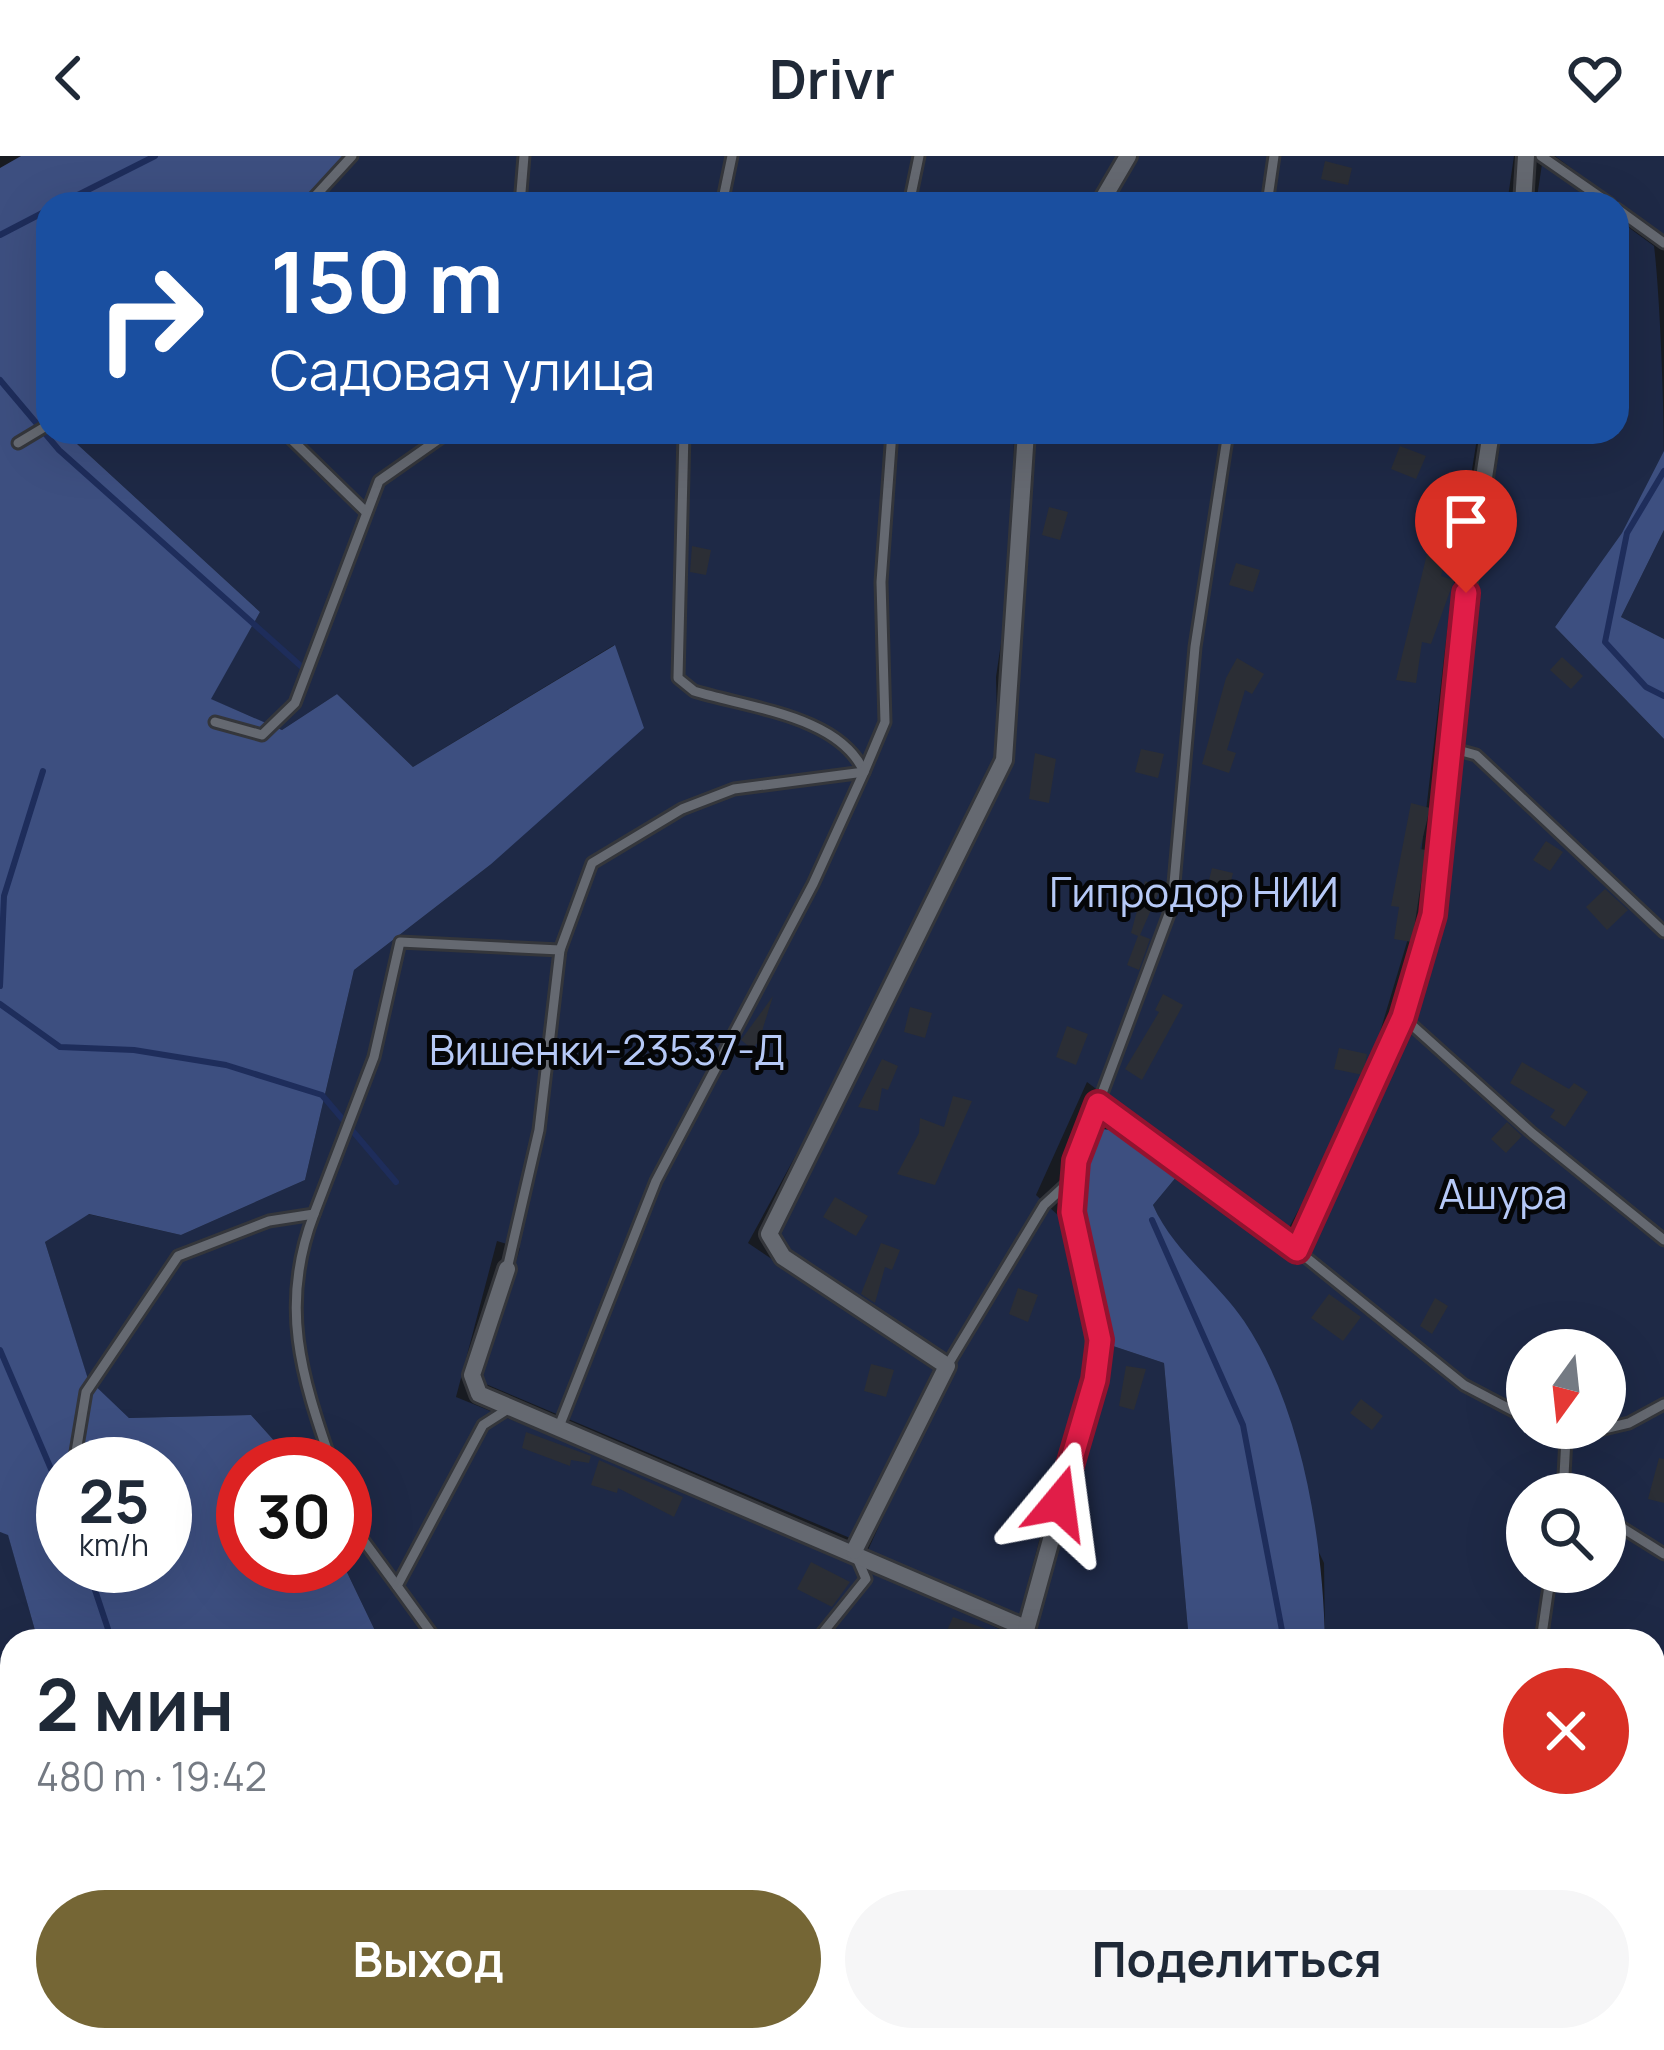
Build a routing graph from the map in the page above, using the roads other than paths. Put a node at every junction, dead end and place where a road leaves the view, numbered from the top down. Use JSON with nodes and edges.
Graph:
{"nodes":[{"id":1,"x":352,"y":156,"type":"edge"},
{"id":2,"x":524,"y":156,"type":"edge"},
{"id":3,"x":732,"y":156,"type":"edge"},
{"id":4,"x":919,"y":156,"type":"edge"},
{"id":5,"x":1128,"y":156,"type":"edge"},
{"id":6,"x":1274,"y":156,"type":"edge"},
{"id":7,"x":1526,"y":156,"type":"edge"},
{"id":8,"x":1541,"y":156,"type":"edge"},
{"id":9,"x":319,"y":192,"type":"edge"},
{"id":10,"x":521,"y":192,"type":"edge"},
{"id":11,"x":724,"y":192,"type":"edge"},
{"id":12,"x":912,"y":192,"type":"edge"},
{"id":13,"x":1107,"y":192,"type":"edge"},
{"id":14,"x":1270,"y":192,"type":"edge"},
{"id":15,"x":1524,"y":192,"type":"edge"},
{"id":16,"x":1594,"y":192,"type":"edge"},
{"id":17,"x":1629,"y":217,"type":"edge"},
{"id":18,"x":1664,"y":243,"type":"edge"},
{"id":19,"x":36,"y":432,"type":"edge"},
{"id":20,"x":18,"y":443,"type":"dead end"},
{"id":21,"x":296,"y":444,"type":"edge"},
{"id":22,"x":432,"y":444,"type":"edge"},
{"id":23,"x":684,"y":444,"type":"edge"},
{"id":24,"x":891,"y":444,"type":"edge"},
{"id":25,"x":1025,"y":444,"type":"edge"},
{"id":26,"x":1226,"y":444,"type":"edge"},
{"id":27,"x":1489,"y":444,"type":"edge"},
{"id":28,"x":366,"y":512,"type":"junction"},
{"id":29,"x":215,"y":722,"type":"dead end"},
{"id":30,"x":1447,"y":748,"type":"junction"},
{"id":31,"x":864,"y":772,"type":"junction"},
{"id":32,"x":1664,"y":932,"type":"edge"},
{"id":33,"x":560,"y":950,"type":"junction"},
{"id":34,"x":1403,"y":1017,"type":"junction"},
{"id":35,"x":1098,"y":1104,"type":"junction"},
{"id":36,"x":1074,"y":1177,"type":"junction"},
{"id":37,"x":314,"y":1214,"type":"junction"},
{"id":38,"x":1664,"y":1240,"type":"edge"},
{"id":39,"x":1297,"y":1250,"type":"junction"},
{"id":40,"x":507,"y":1269,"type":"joint"},
{"id":41,"x":947,"y":1366,"type":"junction"},
{"id":42,"x":1664,"y":1404,"type":"edge"},
{"id":43,"x":1506,"y":1407,"type":"edge"},
{"id":44,"x":508,"y":1408,"type":"junction"},
{"id":45,"x":1626,"y":1425,"type":"edge"},
{"id":46,"x":558,"y":1429,"type":"junction"},
{"id":47,"x":78,"y":1437,"type":"edge"},
{"id":48,"x":324,"y":1437,"type":"edge"},
{"id":49,"x":1626,"y":1530,"type":"edge"},
{"id":50,"x":854,"y":1551,"type":"junction"},
{"id":51,"x":372,"y":1552,"type":"edge"},
{"id":52,"x":1664,"y":1554,"type":"edge"},
{"id":53,"x":397,"y":1586,"type":"junction"},
{"id":54,"x":1548,"y":1593,"type":"edge"},
{"id":55,"x":428,"y":1629,"type":"edge"},
{"id":56,"x":826,"y":1629,"type":"edge"},
{"id":57,"x":1013,"y":1629,"type":"edge"},
{"id":58,"x":1024,"y":1629,"type":"edge"},
{"id":59,"x":1543,"y":1629,"type":"edge"}],
"edges":[{"from":1,"to":9,"type":"lane"},
{"from":2,"to":10,"type":"lane"},
{"from":3,"to":11,"type":"lane"},
{"from":4,"to":12,"type":"lane"},
{"from":5,"to":13,"type":"street"},
{"from":6,"to":14,"type":"lane"},
{"from":7,"to":15,"type":"street"},
{"from":8,"to":16,"type":"lane"},
{"from":17,"to":18,"type":"lane"},
{"from":19,"to":20,"type":"lane"},
{"from":21,"to":28,"type":"lane"},
{"from":22,"to":28,"type":"lane"},
{"from":23,"to":31,"type":"lane"},
{"from":24,"to":31,"type":"lane"},
{"from":25,"to":41,"type":"street"},
{"from":26,"to":35,"type":"lane"},
{"from":27,"to":30,"type":"street"},
{"from":28,"to":29,"type":"lane"},
{"from":30,"to":32,"type":"lane"},
{"from":30,"to":34,"type":"street"},
{"from":31,"to":33,"type":"lane"},
{"from":31,"to":46,"type":"lane"},
{"from":33,"to":37,"type":"lane"},
{"from":33,"to":40,"type":"lane"},
{"from":34,"to":38,"type":"lane"},
{"from":34,"to":39,"type":"street"},
{"from":35,"to":36,"type":"street"},
{"from":35,"to":39,"type":"street"},
{"from":36,"to":41,"type":"lane"},
{"from":36,"to":58,"type":"street"},
{"from":37,"to":47,"type":"lane"},
{"from":37,"to":48,"type":"lane"},
{"from":39,"to":43,"type":"lane"},
{"from":40,"to":44,"type":"street"},
{"from":41,"to":50,"type":"street"},
{"from":42,"to":45,"type":"lane"},
{"from":44,"to":46,"type":"street"},
{"from":44,"to":53,"type":"lane"},
{"from":46,"to":50,"type":"street"},
{"from":49,"to":52,"type":"lane"},
{"from":50,"to":56,"type":"lane"},
{"from":50,"to":57,"type":"street"},
{"from":51,"to":53,"type":"lane"},
{"from":53,"to":55,"type":"lane"},
{"from":54,"to":59,"type":"lane"}]}
